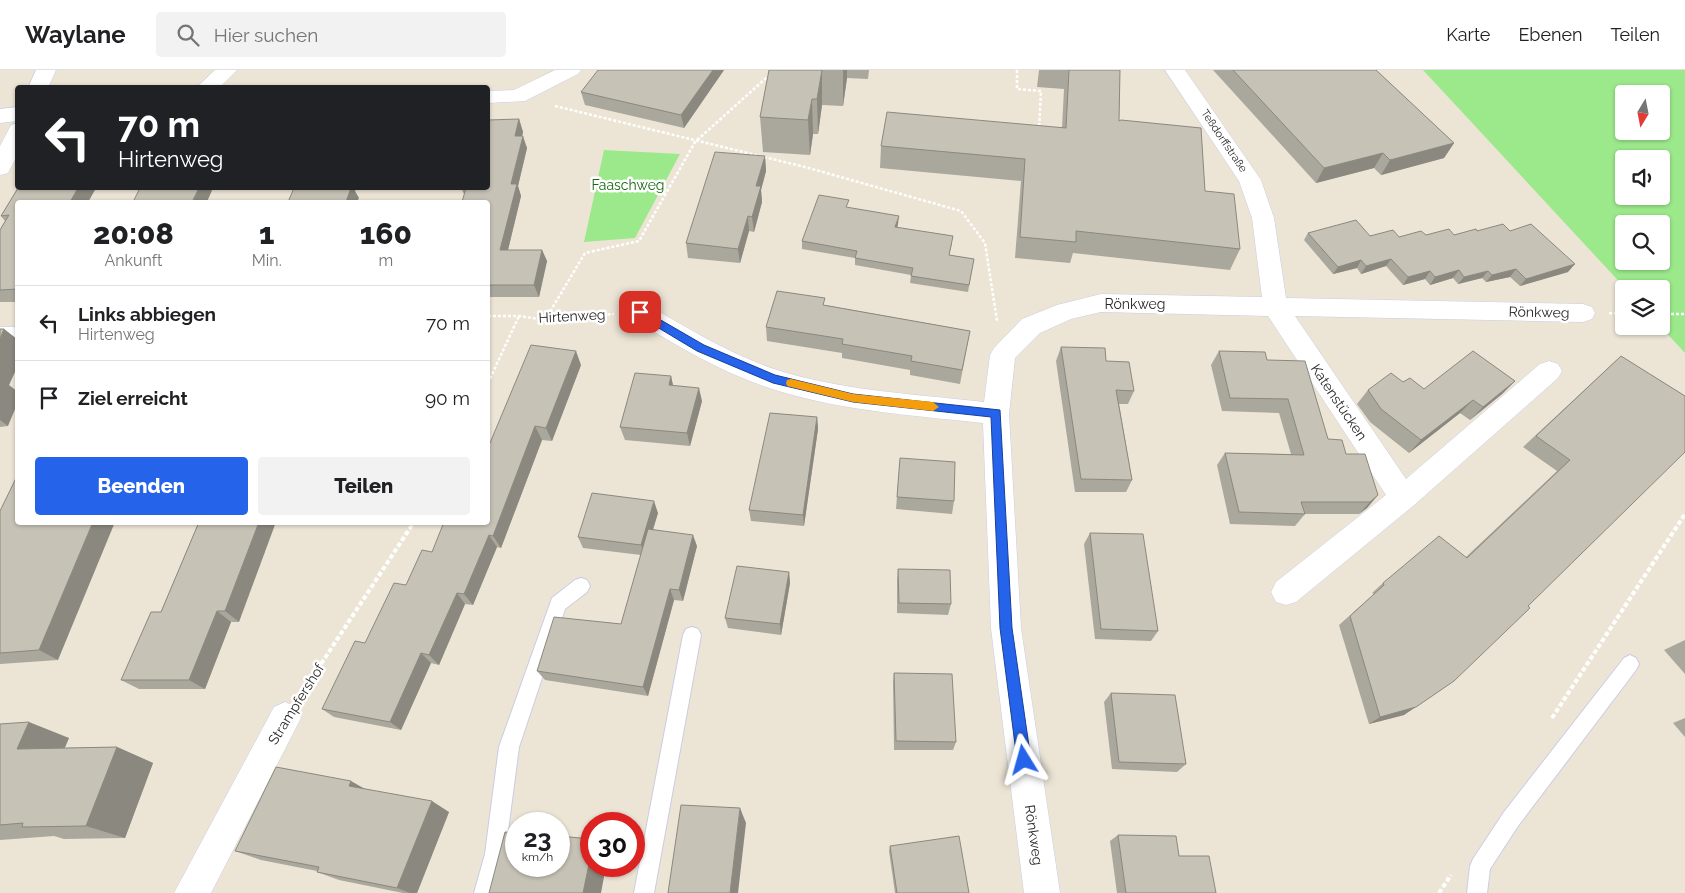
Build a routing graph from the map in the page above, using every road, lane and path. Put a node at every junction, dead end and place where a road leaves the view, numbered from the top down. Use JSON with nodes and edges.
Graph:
{"nodes":[{"id":1,"x":46,"y":70,"type":"edge"},
{"id":2,"x":227,"y":70,"type":"edge"},
{"id":3,"x":571,"y":70,"type":"edge"},
{"id":4,"x":775,"y":70,"type":"edge"},
{"id":5,"x":1018,"y":70,"type":"edge"},
{"id":6,"x":1175,"y":70,"type":"edge"},
{"id":7,"x":39,"y":85,"type":"edge"},
{"id":8,"x":210,"y":85,"type":"edge"},
{"id":9,"x":490,"y":96,"type":"edge"},
{"id":10,"x":518,"y":96,"type":"junction"},
{"id":11,"x":15,"y":114,"type":"edge"},
{"id":12,"x":0,"y":116,"type":"edge"},
{"id":13,"x":1039,"y":134,"type":"edge"},
{"id":14,"x":15,"y":136,"type":"edge"},
{"id":15,"x":695,"y":142,"type":"junction"},
{"id":16,"x":0,"y":168,"type":"edge"},
{"id":17,"x":1275,"y":306,"type":"junction"},
{"id":18,"x":640,"y":312,"type":"joint"},
{"id":19,"x":1583,"y":313,"type":"dead end"},
{"id":20,"x":1670,"y":314,"type":"edge"},
{"id":21,"x":1685,"y":314,"type":"edge"},
{"id":22,"x":490,"y":316,"type":"edge"},
{"id":23,"x":519,"y":316,"type":"junction"},
{"id":24,"x":544,"y":320,"type":"junction"},
{"id":25,"x":15,"y":336,"type":"edge"},
{"id":26,"x":0,"y":337,"type":"edge"},
{"id":27,"x":1003,"y":355,"type":"junction"},
{"id":28,"x":1549,"y":371,"type":"dead end"},
{"id":29,"x":490,"y":379,"type":"edge"},
{"id":30,"x":996,"y":414,"type":"junction"},
{"id":31,"x":1403,"y":498,"type":"junction"},
{"id":32,"x":1685,"y":514,"type":"edge"},
{"id":33,"x":412,"y":525,"type":"edge"},
{"id":34,"x":581,"y":586,"type":"dead end"},
{"id":35,"x":1286,"y":592,"type":"dead end"},
{"id":36,"x":692,"y":635,"type":"dead end"},
{"id":37,"x":1630,"y":664,"type":"dead end"},
{"id":38,"x":285,"y":718,"type":"joint"},
{"id":39,"x":1551,"y":720,"type":"dead end"},
{"id":40,"x":1455,"y":868,"type":"dead end"},
{"id":41,"x":192,"y":893,"type":"edge"},
{"id":42,"x":484,"y":893,"type":"edge"},
{"id":43,"x":644,"y":893,"type":"edge"},
{"id":44,"x":1042,"y":893,"type":"edge"},
{"id":45,"x":1439,"y":893,"type":"edge"},
{"id":46,"x":1477,"y":893,"type":"edge"}],
"edges":[{"from":1,"to":7,"type":"street"},
{"from":2,"to":8,"type":"street"},
{"from":3,"to":10,"type":"street"},
{"from":4,"to":15,"type":"path"},
{"from":5,"to":13,"type":"path"},
{"from":6,"to":17,"type":"street","name":"Teßdorffstraße"},
{"from":9,"to":10,"type":"street"},
{"from":10,"to":15,"type":"path"},
{"from":11,"to":12,"type":"street"},
{"from":14,"to":16,"type":"street"},
{"from":15,"to":24,"type":"path"},
{"from":15,"to":27,"type":"path"},
{"from":17,"to":19,"type":"street","name":"Rönkweg"},
{"from":17,"to":27,"type":"street","name":"Rönkweg"},
{"from":17,"to":31,"type":"street","name":"Katenstücken"},
{"from":18,"to":24,"type":"path","name":"Hirtenweg"},
{"from":18,"to":30,"type":"street"},
{"from":20,"to":21,"type":"path"},
{"from":22,"to":23,"type":"path"},
{"from":23,"to":24,"type":"path","name":"Hirtenweg"},
{"from":23,"to":29,"type":"path"},
{"from":25,"to":26,"type":"street"},
{"from":27,"to":30,"type":"street","name":"Rönkweg"},
{"from":28,"to":31,"type":"street"},
{"from":30,"to":44,"type":"street","name":"Rönkweg"},
{"from":31,"to":35,"type":"street"},
{"from":32,"to":39,"type":"path"},
{"from":33,"to":38,"type":"path","name":"Strampfershof"},
{"from":34,"to":42,"type":"lane"},
{"from":36,"to":43,"type":"lane"},
{"from":37,"to":46,"type":"lane"},
{"from":38,"to":41,"type":"street","name":"Strampfershof"},
{"from":40,"to":45,"type":"path"}]}
